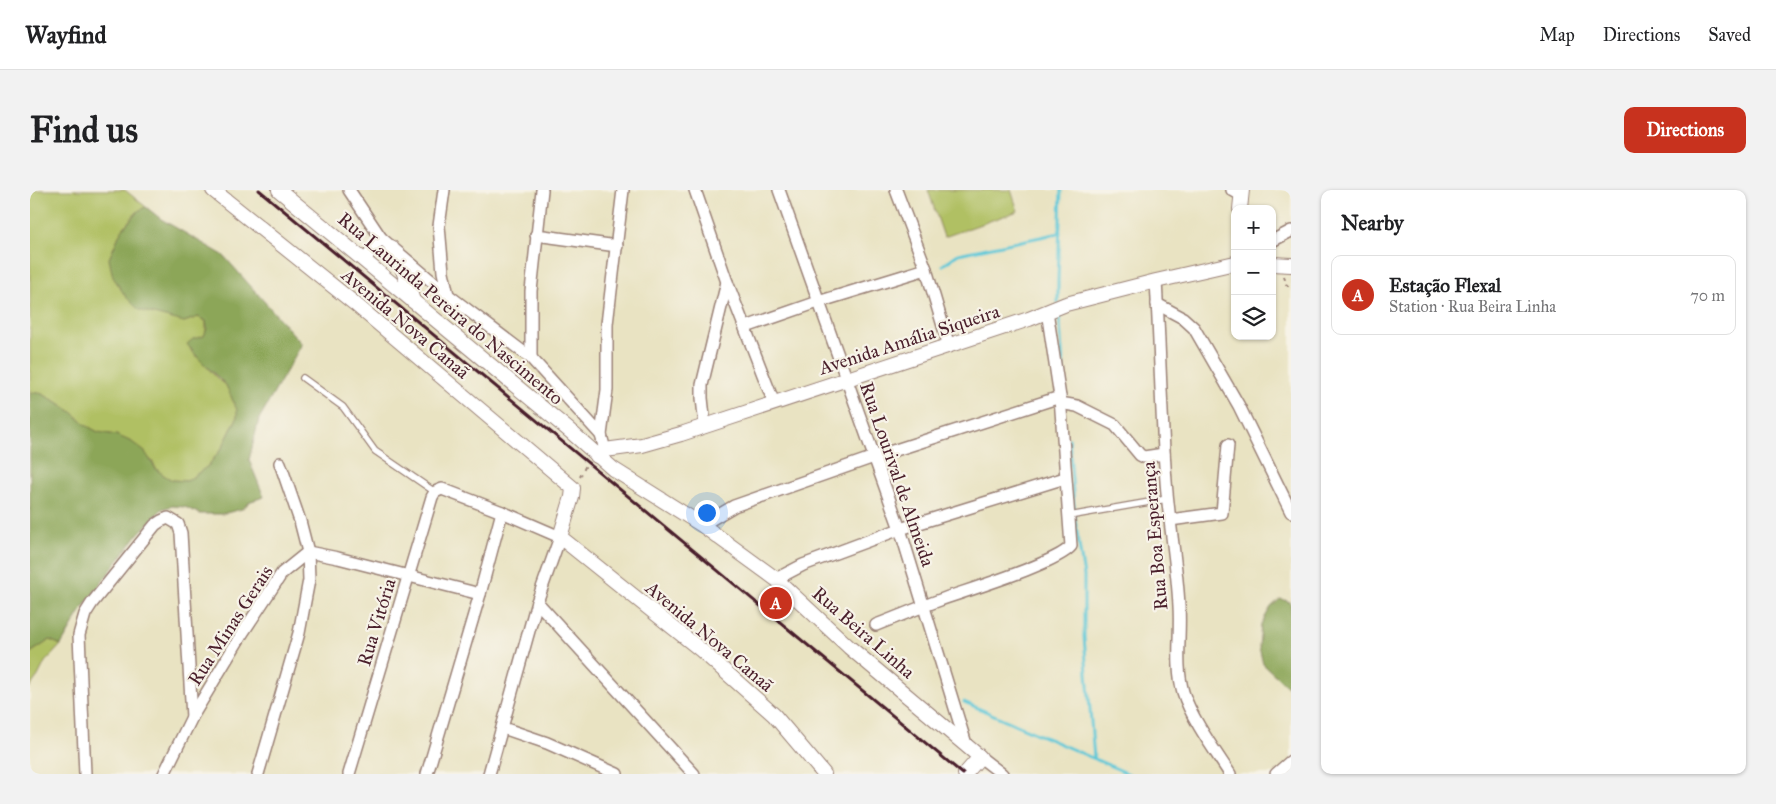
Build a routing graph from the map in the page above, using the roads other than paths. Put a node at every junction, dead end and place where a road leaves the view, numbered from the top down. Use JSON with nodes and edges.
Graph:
{"nodes":[{"id":1,"x":213,"y":190,"type":"edge"},
{"id":2,"x":279,"y":190,"type":"edge"},
{"id":3,"x":349,"y":190,"type":"edge"},
{"id":4,"x":444,"y":190,"type":"edge"},
{"id":5,"x":542,"y":190,"type":"edge"},
{"id":6,"x":623,"y":190,"type":"edge"},
{"id":7,"x":695,"y":190,"type":"edge"},
{"id":8,"x":779,"y":190,"type":"edge"},
{"id":9,"x":896,"y":190,"type":"edge"},
{"id":10,"x":1291,"y":231,"type":"edge"},
{"id":11,"x":536,"y":235,"type":"junction"},
{"id":12,"x":1276,"y":239,"type":"edge"},
{"id":13,"x":386,"y":243,"type":"junction"},
{"id":14,"x":617,"y":246,"type":"junction"},
{"id":15,"x":364,"y":261,"type":"junction"},
{"id":16,"x":1231,"y":264,"type":"edge"},
{"id":17,"x":1276,"y":264,"type":"edge"},
{"id":18,"x":1291,"y":265,"type":"edge"},
{"id":19,"x":926,"y":269,"type":"junction"},
{"id":20,"x":1156,"y":281,"type":"junction"},
{"id":21,"x":727,"y":282,"type":"junction"},
{"id":22,"x":448,"y":295,"type":"junction"},
{"id":23,"x":413,"y":301,"type":"junction"},
{"id":24,"x":818,"y":302,"type":"junction"},
{"id":25,"x":1157,"y":304,"type":"junction"},
{"id":26,"x":1049,"y":310,"type":"junction"},
{"id":27,"x":746,"y":327,"type":"junction"},
{"id":28,"x":950,"y":346,"type":"junction"},
{"id":29,"x":531,"y":358,"type":"junction"},
{"id":30,"x":303,"y":378,"type":"dead end"},
{"id":31,"x":846,"y":380,"type":"junction"},
{"id":32,"x":1060,"y":400,"type":"junction"},
{"id":33,"x":774,"y":403,"type":"junction"},
{"id":34,"x":705,"y":426,"type":"junction"},
{"id":35,"x":601,"y":435,"type":"junction"},
{"id":36,"x":1228,"y":445,"type":"dead end"},
{"id":37,"x":601,"y":453,"type":"junction"},
{"id":38,"x":1164,"y":454,"type":"junction"},
{"id":39,"x":874,"y":457,"type":"junction"},
{"id":40,"x":280,"y":463,"type":"dead end"},
{"id":41,"x":1065,"y":478,"type":"junction"},
{"id":42,"x":440,"y":491,"type":"junction"},
{"id":43,"x":1168,"y":499,"type":"junction"},
{"id":44,"x":502,"y":512,"type":"junction"},
{"id":45,"x":1291,"y":512,"type":"edge"},
{"id":46,"x":1068,"y":516,"type":"junction"},
{"id":47,"x":1170,"y":520,"type":"junction"},
{"id":48,"x":702,"y":525,"type":"junction"},
{"id":49,"x":900,"y":529,"type":"junction"},
{"id":50,"x":560,"y":537,"type":"junction"},
{"id":51,"x":308,"y":552,"type":"junction"},
{"id":52,"x":408,"y":576,"type":"junction"},
{"id":53,"x":776,"y":580,"type":"junction"},
{"id":54,"x":480,"y":594,"type":"junction"},
{"id":55,"x":537,"y":602,"type":"junction"},
{"id":56,"x":924,"y":606,"type":"junction"},
{"id":57,"x":876,"y":626,"type":"dead end"},
{"id":58,"x":192,"y":717,"type":"junction"},
{"id":59,"x":503,"y":728,"type":"junction"},
{"id":60,"x":966,"y":744,"type":"junction"},
{"id":61,"x":980,"y":757,"type":"junction"},
{"id":62,"x":1291,"y":761,"type":"edge"},
{"id":63,"x":86,"y":774,"type":"edge"},
{"id":64,"x":164,"y":774,"type":"edge"},
{"id":65,"x":258,"y":774,"type":"edge"},
{"id":66,"x":349,"y":774,"type":"edge"},
{"id":67,"x":426,"y":774,"type":"edge"},
{"id":68,"x":489,"y":774,"type":"edge"},
{"id":69,"x":618,"y":774,"type":"edge"},
{"id":70,"x":694,"y":774,"type":"edge"},
{"id":71,"x":824,"y":774,"type":"edge"},
{"id":72,"x":965,"y":774,"type":"edge"},
{"id":73,"x":1002,"y":774,"type":"edge"},
{"id":74,"x":1230,"y":774,"type":"edge"},
{"id":75,"x":1276,"y":774,"type":"edge"}],
"edges":[{"from":1,"to":50,"type":"street","name":"Avenida Nova Canaã"},
{"from":2,"to":15,"type":"street","name":"Rua Laurinda Pereira do Nascimento"},
{"from":3,"to":13,"type":"street"},
{"from":4,"to":22,"type":"street"},
{"from":5,"to":11,"type":"street"},
{"from":6,"to":14,"type":"street"},
{"from":7,"to":21,"type":"street"},
{"from":8,"to":24,"type":"street","name":"Rua Lourival de Almeida"},
{"from":9,"to":19,"type":"street"},
{"from":10,"to":12,"type":"street"},
{"from":11,"to":14,"type":"street"},
{"from":11,"to":29,"type":"street"},
{"from":13,"to":15,"type":"street"},
{"from":13,"to":22,"type":"street"},
{"from":13,"to":23,"type":"street"},
{"from":14,"to":35,"type":"street"},
{"from":15,"to":23,"type":"street","name":"Rua Laurinda Pereira do Nascimento"},
{"from":16,"to":20,"type":"street","name":"Avenida Amália Siqueira"},
{"from":17,"to":18,"type":"street"},
{"from":19,"to":24,"type":"street"},
{"from":19,"to":28,"type":"street"},
{"from":20,"to":25,"type":"street","name":"Rua Boa Esperança"},
{"from":20,"to":26,"type":"street","name":"Avenida Amália Siqueira"},
{"from":21,"to":27,"type":"street"},
{"from":21,"to":34,"type":"street"},
{"from":22,"to":29,"type":"street"},
{"from":23,"to":37,"type":"street","name":"Rua Laurinda Pereira do Nascimento"},
{"from":24,"to":27,"type":"street"},
{"from":24,"to":31,"type":"street","name":"Rua Lourival de Almeida"},
{"from":25,"to":38,"type":"street","name":"Rua Boa Esperança"},
{"from":25,"to":45,"type":"street"},
{"from":26,"to":28,"type":"street","name":"Avenida Amália Siqueira"},
{"from":26,"to":32,"type":"street"},
{"from":27,"to":33,"type":"street"},
{"from":28,"to":31,"type":"street","name":"Avenida Amália Siqueira"},
{"from":29,"to":35,"type":"street"},
{"from":30,"to":42,"type":"lane"},
{"from":31,"to":33,"type":"street","name":"Avenida Amália Siqueira"},
{"from":31,"to":39,"type":"street","name":"Rua Lourival de Almeida"},
{"from":32,"to":38,"type":"street"},
{"from":32,"to":39,"type":"street"},
{"from":32,"to":41,"type":"street"},
{"from":33,"to":34,"type":"street","name":"Avenida Amália Siqueira"},
{"from":34,"to":37,"type":"street","name":"Avenida Amália Siqueira"},
{"from":35,"to":37,"type":"street"},
{"from":36,"to":47,"type":"street"},
{"from":37,"to":48,"type":"street","name":"Rua Beira Linha"},
{"from":38,"to":43,"type":"street","name":"Rua Boa Esperança"},
{"from":39,"to":48,"type":"street"},
{"from":39,"to":49,"type":"street","name":"Rua Lourival de Almeida"},
{"from":40,"to":51,"type":"street"},
{"from":41,"to":46,"type":"street"},
{"from":41,"to":49,"type":"street"},
{"from":42,"to":44,"type":"street"},
{"from":42,"to":52,"type":"street","name":"Rua Vitória"},
{"from":43,"to":46,"type":"lane"},
{"from":43,"to":47,"type":"street","name":"Rua Boa Esperança"},
{"from":44,"to":50,"type":"street"},
{"from":44,"to":54,"type":"street"},
{"from":46,"to":56,"type":"street"},
{"from":47,"to":74,"type":"street","name":"Rua Boa Esperança"},
{"from":48,"to":53,"type":"street","name":"Rua Beira Linha"},
{"from":49,"to":53,"type":"street"},
{"from":49,"to":56,"type":"street","name":"Rua Lourival de Almeida"},
{"from":50,"to":55,"type":"street"},
{"from":50,"to":71,"type":"street","name":"Avenida Nova Canaã"},
{"from":51,"to":52,"type":"street"},
{"from":51,"to":58,"type":"street","name":"Rua Minas Gerais"},
{"from":51,"to":65,"type":"street"},
{"from":52,"to":54,"type":"street"},
{"from":52,"to":66,"type":"street","name":"Rua Vitória"},
{"from":53,"to":60,"type":"street","name":"Rua Beira Linha"},
{"from":54,"to":67,"type":"street"},
{"from":55,"to":59,"type":"street"},
{"from":55,"to":70,"type":"street"},
{"from":56,"to":57,"type":"street"},
{"from":56,"to":60,"type":"street","name":"Rua Lourival de Almeida"},
{"from":58,"to":63,"type":"street"},
{"from":58,"to":64,"type":"street","name":"Rua Minas Gerais"},
{"from":59,"to":68,"type":"street"},
{"from":59,"to":69,"type":"street"},
{"from":60,"to":61,"type":"street","name":"Rua Beira Linha"},
{"from":61,"to":72,"type":"street"},
{"from":61,"to":73,"type":"street","name":"Rua Beira Linha"},
{"from":62,"to":75,"type":"street"}]}
